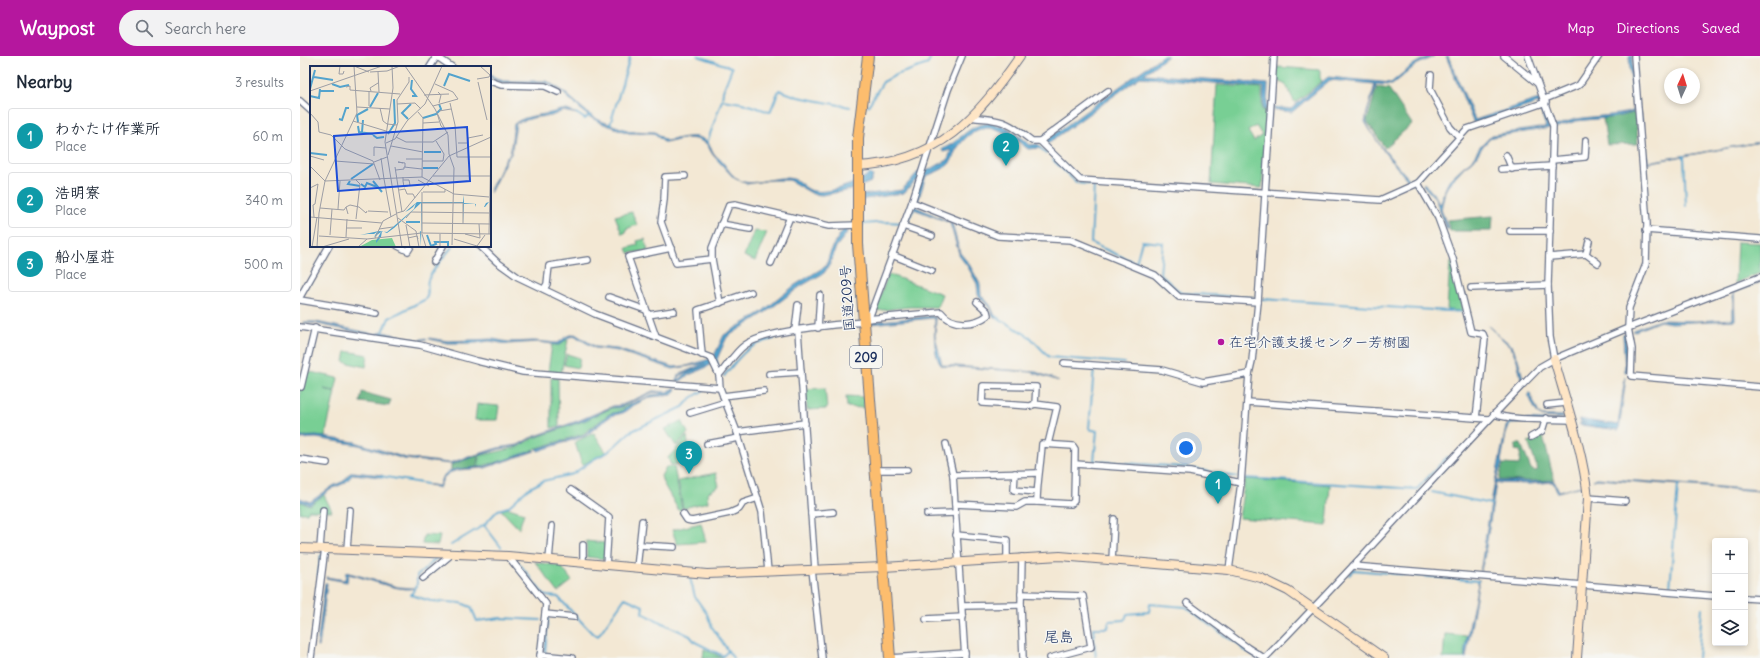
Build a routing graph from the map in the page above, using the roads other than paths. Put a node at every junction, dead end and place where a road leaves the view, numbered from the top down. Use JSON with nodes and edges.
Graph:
{"nodes":[{"id":1,"x":436,"y":56,"type":"edge"},
{"id":2,"x":868,"y":56,"type":"edge"},
{"id":3,"x":962,"y":56,"type":"edge"},
{"id":4,"x":1020,"y":56,"type":"edge"},
{"id":5,"x":1274,"y":56,"type":"edge"},
{"id":6,"x":1504,"y":56,"type":"edge"},
{"id":7,"x":1528,"y":56,"type":"edge"},
{"id":8,"x":1599,"y":56,"type":"edge"},
{"id":9,"x":1634,"y":56,"type":"edge"},
{"id":10,"x":431,"y":66,"type":"edge"},
{"id":11,"x":451,"y":66,"type":"edge"},
{"id":12,"x":1431,"y":75,"type":"dead end"},
{"id":13,"x":491,"y":80,"type":"edge"},
{"id":14,"x":1538,"y":84,"type":"junction"},
{"id":15,"x":1108,"y":91,"type":"dead end"},
{"id":16,"x":558,"y":92,"type":"dead end"},
{"id":17,"x":300,"y":101,"type":"edge"},
{"id":18,"x":1545,"y":101,"type":"junction"},
{"id":19,"x":310,"y":110,"type":"edge"},
{"id":20,"x":972,"y":117,"type":"junction"},
{"id":21,"x":1460,"y":137,"type":"junction"},
{"id":22,"x":1586,"y":140,"type":"dead end"},
{"id":23,"x":1040,"y":141,"type":"junction"},
{"id":24,"x":928,"y":149,"type":"junction"},
{"id":25,"x":1506,"y":155,"type":"dead end"},
{"id":26,"x":1552,"y":163,"type":"junction"},
{"id":27,"x":857,"y":166,"type":"junction"},
{"id":28,"x":1512,"y":168,"type":"junction"},
{"id":29,"x":1501,"y":169,"type":"dead end"},
{"id":30,"x":684,"y":176,"type":"dead end"},
{"id":31,"x":1418,"y":183,"type":"junction"},
{"id":32,"x":1265,"y":192,"type":"junction"},
{"id":33,"x":912,"y":202,"type":"junction"},
{"id":34,"x":790,"y":217,"type":"junction"},
{"id":35,"x":721,"y":224,"type":"junction"},
{"id":36,"x":857,"y":225,"type":"junction"},
{"id":37,"x":904,"y":226,"type":"junction"},
{"id":38,"x":750,"y":229,"type":"dead end"},
{"id":39,"x":1646,"y":230,"type":"junction"},
{"id":40,"x":1510,"y":231,"type":"dead end"},
{"id":41,"x":1550,"y":231,"type":"junction"},
{"id":42,"x":932,"y":236,"type":"dead end"},
{"id":43,"x":1760,"y":239,"type":"edge"},
{"id":44,"x":1590,"y":241,"type":"dead end"},
{"id":45,"x":328,"y":247,"type":"edge"},
{"id":46,"x":400,"y":247,"type":"edge"},
{"id":47,"x":410,"y":247,"type":"edge"},
{"id":48,"x":442,"y":247,"type":"edge"},
{"id":49,"x":481,"y":247,"type":"edge"},
{"id":50,"x":671,"y":248,"type":"junction"},
{"id":51,"x":1586,"y":254,"type":"junction"},
{"id":52,"x":892,"y":255,"type":"junction"},
{"id":53,"x":1549,"y":257,"type":"junction"},
{"id":54,"x":712,"y":259,"type":"junction"},
{"id":55,"x":588,"y":260,"type":"dead end"},
{"id":56,"x":434,"y":262,"type":"dead end"},
{"id":57,"x":771,"y":263,"type":"dead end"},
{"id":58,"x":1598,"y":263,"type":"dead end"},
{"id":59,"x":932,"y":271,"type":"dead end"},
{"id":60,"x":1760,"y":277,"type":"edge"},
{"id":61,"x":1548,"y":285,"type":"junction"},
{"id":62,"x":1471,"y":288,"type":"dead end"},
{"id":63,"x":544,"y":289,"type":"junction"},
{"id":64,"x":751,"y":292,"type":"dead end"},
{"id":65,"x":820,"y":295,"type":"dead end"},
{"id":66,"x":609,"y":297,"type":"dead end"},
{"id":67,"x":300,"y":298,"type":"edge"},
{"id":68,"x":977,"y":302,"type":"dead end"},
{"id":69,"x":1258,"y":302,"type":"junction"},
{"id":70,"x":720,"y":303,"type":"junction"},
{"id":71,"x":798,"y":305,"type":"dead end"},
{"id":72,"x":674,"y":311,"type":"dead end"},
{"id":73,"x":647,"y":312,"type":"junction"},
{"id":74,"x":377,"y":313,"type":"dead end"},
{"id":75,"x":865,"y":320,"type":"junction"},
{"id":76,"x":300,"y":327,"type":"edge"},
{"id":77,"x":315,"y":328,"type":"junction"},
{"id":78,"x":818,"y":328,"type":"junction"},
{"id":79,"x":1628,"y":328,"type":"junction"},
{"id":80,"x":796,"y":331,"type":"junction"},
{"id":81,"x":656,"y":337,"type":"junction"},
{"id":82,"x":702,"y":355,"type":"junction"},
{"id":83,"x":1554,"y":359,"type":"junction"},
{"id":84,"x":1064,"y":363,"type":"dead end"},
{"id":85,"x":801,"y":372,"type":"junction"},
{"id":86,"x":769,"y":374,"type":"dead end"},
{"id":87,"x":1249,"y":374,"type":"junction"},
{"id":88,"x":719,"y":375,"type":"junction"},
{"id":89,"x":301,"y":387,"type":"dead end"},
{"id":90,"x":1760,"y":387,"type":"edge"},
{"id":91,"x":720,"y":388,"type":"junction"},
{"id":92,"x":764,"y":391,"type":"dead end"},
{"id":93,"x":723,"y":396,"type":"junction"},
{"id":94,"x":726,"y":402,"type":"junction"},
{"id":95,"x":1247,"y":402,"type":"junction"},
{"id":96,"x":1566,"y":403,"type":"junction"},
{"id":97,"x":1035,"y":404,"type":"junction"},
{"id":98,"x":1547,"y":404,"type":"dead end"},
{"id":99,"x":690,"y":413,"type":"dead end"},
{"id":100,"x":1494,"y":414,"type":"junction"},
{"id":101,"x":1476,"y":418,"type":"junction"},
{"id":102,"x":1546,"y":418,"type":"junction"},
{"id":103,"x":1489,"y":419,"type":"junction"},
{"id":104,"x":1571,"y":420,"type":"junction"},
{"id":105,"x":804,"y":423,"type":"junction"},
{"id":106,"x":738,"y":435,"type":"junction"},
{"id":107,"x":1532,"y":437,"type":"dead end"},
{"id":108,"x":707,"y":444,"type":"dead end"},
{"id":109,"x":946,"y":444,"type":"dead end"},
{"id":110,"x":1048,"y":444,"type":"junction"},
{"id":111,"x":300,"y":459,"type":"edge"},
{"id":112,"x":327,"y":463,"type":"dead end"},
{"id":113,"x":1075,"y":464,"type":"junction"},
{"id":114,"x":876,"y":470,"type":"junction"},
{"id":115,"x":907,"y":470,"type":"dead end"},
{"id":116,"x":1015,"y":473,"type":"junction"},
{"id":117,"x":1038,"y":473,"type":"junction"},
{"id":118,"x":953,"y":475,"type":"junction"},
{"id":119,"x":1241,"y":483,"type":"junction"},
{"id":120,"x":571,"y":490,"type":"dead end"},
{"id":121,"x":1037,"y":492,"type":"junction"},
{"id":122,"x":758,"y":498,"type":"junction"},
{"id":123,"x":1588,"y":498,"type":"junction"},
{"id":124,"x":1625,"y":501,"type":"dead end"},
{"id":125,"x":1037,"y":502,"type":"junction"},
{"id":126,"x":954,"y":504,"type":"junction"},
{"id":127,"x":323,"y":510,"type":"dead end"},
{"id":128,"x":350,"y":510,"type":"dead end"},
{"id":129,"x":833,"y":512,"type":"dead end"},
{"id":130,"x":955,"y":513,"type":"junction"},
{"id":131,"x":683,"y":514,"type":"dead end"},
{"id":132,"x":811,"y":514,"type":"junction"},
{"id":133,"x":927,"y":514,"type":"dead end"},
{"id":134,"x":1114,"y":519,"type":"dead end"},
{"id":135,"x":642,"y":521,"type":"dead end"},
{"id":136,"x":552,"y":526,"type":"dead end"},
{"id":137,"x":956,"y":535,"type":"junction"},
{"id":138,"x":583,"y":545,"type":"dead end"},
{"id":139,"x":640,"y":545,"type":"junction"},
{"id":140,"x":674,"y":547,"type":"dead end"},
{"id":141,"x":300,"y":548,"type":"edge"},
{"id":142,"x":323,"y":548,"type":"junction"},
{"id":143,"x":347,"y":549,"type":"junction"},
{"id":144,"x":454,"y":552,"type":"junction"},
{"id":145,"x":508,"y":556,"type":"junction"},
{"id":146,"x":1022,"y":557,"type":"junction"},
{"id":147,"x":1007,"y":558,"type":"junction"},
{"id":148,"x":549,"y":560,"type":"junction"},
{"id":149,"x":1112,"y":560,"type":"junction"},
{"id":150,"x":958,"y":562,"type":"junction"},
{"id":151,"x":583,"y":563,"type":"junction"},
{"id":152,"x":606,"y":566,"type":"junction"},
{"id":153,"x":884,"y":566,"type":"junction"},
{"id":154,"x":1353,"y":566,"type":"junction"},
{"id":155,"x":637,"y":568,"type":"junction"},
{"id":156,"x":813,"y":569,"type":"junction"},
{"id":157,"x":1229,"y":570,"type":"junction"},
{"id":158,"x":768,"y":571,"type":"junction"},
{"id":159,"x":423,"y":578,"type":"dead end"},
{"id":160,"x":1582,"y":585,"type":"junction"},
{"id":161,"x":1021,"y":594,"type":"junction"},
{"id":162,"x":1712,"y":596,"type":"edge"},
{"id":163,"x":1748,"y":598,"type":"edge"},
{"id":164,"x":1760,"y":599,"type":"edge"},
{"id":165,"x":1187,"y":603,"type":"dead end"},
{"id":166,"x":1021,"y":605,"type":"junction"},
{"id":167,"x":962,"y":606,"type":"junction"},
{"id":168,"x":1313,"y":610,"type":"junction"},
{"id":169,"x":545,"y":614,"type":"junction"},
{"id":170,"x":574,"y":617,"type":"dead end"},
{"id":171,"x":963,"y":617,"type":"junction"},
{"id":172,"x":926,"y":619,"type":"dead end"},
{"id":173,"x":965,"y":655,"type":"edge"},
{"id":174,"x":540,"y":656,"type":"edge"},
{"id":175,"x":312,"y":658,"type":"edge"},
{"id":176,"x":572,"y":658,"type":"edge"},
{"id":177,"x":822,"y":658,"type":"edge"},
{"id":178,"x":890,"y":658,"type":"edge"},
{"id":179,"x":1023,"y":658,"type":"edge"},
{"id":180,"x":1050,"y":658,"type":"edge"},
{"id":181,"x":1265,"y":658,"type":"edge"},
{"id":182,"x":1384,"y":658,"type":"edge"},
{"id":183,"x":1577,"y":658,"type":"edge"}],
"edges":[{"from":1,"to":10,"type":"street"},
{"from":1,"to":11,"type":"street"},
{"from":2,"to":27,"type":"highway","name":"国道209号","number":"209"},
{"from":3,"to":24,"type":"street"},
{"from":4,"to":20,"type":"street"},
{"from":5,"to":32,"type":"street"},
{"from":6,"to":14,"type":"street"},
{"from":7,"to":14,"type":"street"},
{"from":8,"to":18,"type":"street"},
{"from":9,"to":39,"type":"street"},
{"from":12,"to":21,"type":"street"},
{"from":13,"to":16,"type":"street"},
{"from":14,"to":18,"type":"street"},
{"from":15,"to":23,"type":"street"},
{"from":17,"to":19,"type":"street"},
{"from":18,"to":21,"type":"street"},
{"from":18,"to":26,"type":"street"},
{"from":20,"to":23,"type":"street"},
{"from":20,"to":24,"type":"street"},
{"from":21,"to":31,"type":"street"},
{"from":22,"to":26,"type":"street"},
{"from":23,"to":32,"type":"street"},
{"from":24,"to":27,"type":"street"},
{"from":24,"to":33,"type":"street"},
{"from":25,"to":28,"type":"street"},
{"from":26,"to":28,"type":"street"},
{"from":26,"to":41,"type":"street"},
{"from":27,"to":36,"type":"highway","name":"国道209号","number":"209"},
{"from":28,"to":29,"type":"street"},
{"from":30,"to":50,"type":"street"},
{"from":31,"to":32,"type":"street"},
{"from":31,"to":101,"type":"street"},
{"from":32,"to":69,"type":"street"},
{"from":33,"to":37,"type":"street"},
{"from":33,"to":69,"type":"street"},
{"from":34,"to":35,"type":"street"},
{"from":34,"to":36,"type":"street"},
{"from":34,"to":57,"type":"street"},
{"from":35,"to":38,"type":"street"},
{"from":35,"to":54,"type":"street"},
{"from":36,"to":75,"type":"highway","name":"国道209号","number":"209"},
{"from":37,"to":42,"type":"street"},
{"from":37,"to":52,"type":"street"},
{"from":39,"to":43,"type":"street"},
{"from":39,"to":79,"type":"street"},
{"from":40,"to":41,"type":"street"},
{"from":41,"to":53,"type":"street"},
{"from":44,"to":51,"type":"street"},
{"from":45,"to":67,"type":"street"},
{"from":46,"to":47,"type":"street"},
{"from":48,"to":56,"type":"street"},
{"from":49,"to":63,"type":"street"},
{"from":50,"to":54,"type":"street"},
{"from":50,"to":73,"type":"street"},
{"from":51,"to":53,"type":"street"},
{"from":51,"to":58,"type":"street"},
{"from":52,"to":59,"type":"street"},
{"from":52,"to":75,"type":"street"},
{"from":53,"to":61,"type":"street"},
{"from":54,"to":70,"type":"street"},
{"from":55,"to":63,"type":"street"},
{"from":60,"to":79,"type":"street"},
{"from":61,"to":62,"type":"street"},
{"from":61,"to":83,"type":"street"},
{"from":63,"to":81,"type":"street"},
{"from":64,"to":70,"type":"street"},
{"from":65,"to":78,"type":"street"},
{"from":66,"to":73,"type":"street"},
{"from":67,"to":74,"type":"street"},
{"from":68,"to":75,"type":"street"},
{"from":69,"to":87,"type":"street"},
{"from":70,"to":82,"type":"street"},
{"from":71,"to":80,"type":"street"},
{"from":72,"to":73,"type":"street"},
{"from":73,"to":81,"type":"street"},
{"from":75,"to":78,"type":"street"},
{"from":75,"to":114,"type":"highway","name":"国道209号","number":"209"},
{"from":76,"to":77,"type":"street"},
{"from":77,"to":89,"type":"street"},
{"from":77,"to":91,"type":"street"},
{"from":78,"to":80,"type":"street"},
{"from":79,"to":83,"type":"street"},
{"from":79,"to":90,"type":"street"},
{"from":80,"to":85,"type":"street"},
{"from":80,"to":88,"type":"street"},
{"from":81,"to":82,"type":"street"},
{"from":82,"to":88,"type":"street"},
{"from":83,"to":96,"type":"street"},
{"from":83,"to":100,"type":"street"},
{"from":84,"to":87,"type":"street"},
{"from":85,"to":86,"type":"street"},
{"from":85,"to":105,"type":"street"},
{"from":87,"to":95,"type":"street"},
{"from":88,"to":91,"type":"street"},
{"from":91,"to":93,"type":"street"},
{"from":92,"to":93,"type":"street"},
{"from":93,"to":94,"type":"street"},
{"from":94,"to":99,"type":"street"},
{"from":94,"to":106,"type":"street"},
{"from":95,"to":101,"type":"street"},
{"from":95,"to":119,"type":"street"},
{"from":96,"to":98,"type":"street"},
{"from":96,"to":104,"type":"street"},
{"from":97,"to":97,"type":"street"},
{"from":97,"to":110,"type":"street"},
{"from":100,"to":102,"type":"street"},
{"from":100,"to":103,"type":"street"},
{"from":101,"to":103,"type":"street"},
{"from":102,"to":104,"type":"street"},
{"from":102,"to":107,"type":"street"},
{"from":103,"to":154,"type":"street"},
{"from":104,"to":123,"type":"street"},
{"from":105,"to":106,"type":"street"},
{"from":105,"to":132,"type":"street"},
{"from":106,"to":108,"type":"street"},
{"from":106,"to":122,"type":"street"},
{"from":109,"to":118,"type":"street"},
{"from":110,"to":113,"type":"street"},
{"from":110,"to":117,"type":"street"},
{"from":111,"to":112,"type":"street"},
{"from":113,"to":119,"type":"street"},
{"from":113,"to":125,"type":"street"},
{"from":114,"to":115,"type":"street"},
{"from":114,"to":153,"type":"highway","name":"国道209号","number":"209"},
{"from":116,"to":117,"type":"street"},
{"from":116,"to":118,"type":"street"},
{"from":116,"to":121,"type":"street"},
{"from":117,"to":121,"type":"street"},
{"from":118,"to":126,"type":"street"},
{"from":119,"to":157,"type":"street"},
{"from":120,"to":152,"type":"street"},
{"from":121,"to":125,"type":"street"},
{"from":122,"to":131,"type":"street"},
{"from":122,"to":158,"type":"street"},
{"from":123,"to":124,"type":"street"},
{"from":123,"to":160,"type":"street"},
{"from":125,"to":126,"type":"street"},
{"from":126,"to":130,"type":"street"},
{"from":127,"to":142,"type":"street"},
{"from":128,"to":143,"type":"street"},
{"from":129,"to":132,"type":"street"},
{"from":130,"to":133,"type":"street"},
{"from":130,"to":137,"type":"street"},
{"from":132,"to":156,"type":"street"},
{"from":134,"to":149,"type":"street"},
{"from":135,"to":139,"type":"street"},
{"from":136,"to":148,"type":"street"},
{"from":137,"to":147,"type":"street"},
{"from":137,"to":150,"type":"street"},
{"from":138,"to":151,"type":"street"},
{"from":139,"to":140,"type":"street"},
{"from":139,"to":155,"type":"street"},
{"from":141,"to":142,"type":"street"},
{"from":142,"to":143,"type":"street"},
{"from":142,"to":175,"type":"street"},
{"from":143,"to":144,"type":"street"},
{"from":144,"to":145,"type":"street"},
{"from":144,"to":159,"type":"street"},
{"from":145,"to":148,"type":"street"},
{"from":145,"to":169,"type":"street"},
{"from":146,"to":147,"type":"street"},
{"from":146,"to":149,"type":"street"},
{"from":146,"to":161,"type":"street"},
{"from":147,"to":150,"type":"street"},
{"from":148,"to":151,"type":"street"},
{"from":149,"to":157,"type":"street"},
{"from":150,"to":153,"type":"street"},
{"from":150,"to":167,"type":"street"},
{"from":151,"to":152,"type":"street"},
{"from":152,"to":155,"type":"street"},
{"from":153,"to":156,"type":"street"},
{"from":153,"to":178,"type":"highway","name":"国道209号","number":"209"},
{"from":154,"to":160,"type":"street"},
{"from":154,"to":168,"type":"street"},
{"from":155,"to":158,"type":"street"},
{"from":156,"to":158,"type":"street"},
{"from":156,"to":177,"type":"street"},
{"from":157,"to":168,"type":"street"},
{"from":160,"to":162,"type":"street"},
{"from":160,"to":183,"type":"street"},
{"from":161,"to":166,"type":"street"},
{"from":161,"to":180,"type":"street"},
{"from":163,"to":164,"type":"street"},
{"from":165,"to":181,"type":"street"},
{"from":166,"to":167,"type":"street"},
{"from":166,"to":179,"type":"street"},
{"from":167,"to":171,"type":"street"},
{"from":168,"to":181,"type":"street"},
{"from":168,"to":182,"type":"street"},
{"from":169,"to":170,"type":"street"},
{"from":169,"to":174,"type":"street"},
{"from":171,"to":172,"type":"street"},
{"from":171,"to":173,"type":"street"},
{"from":173,"to":178,"type":"street"},
{"from":174,"to":176,"type":"street"}]}
